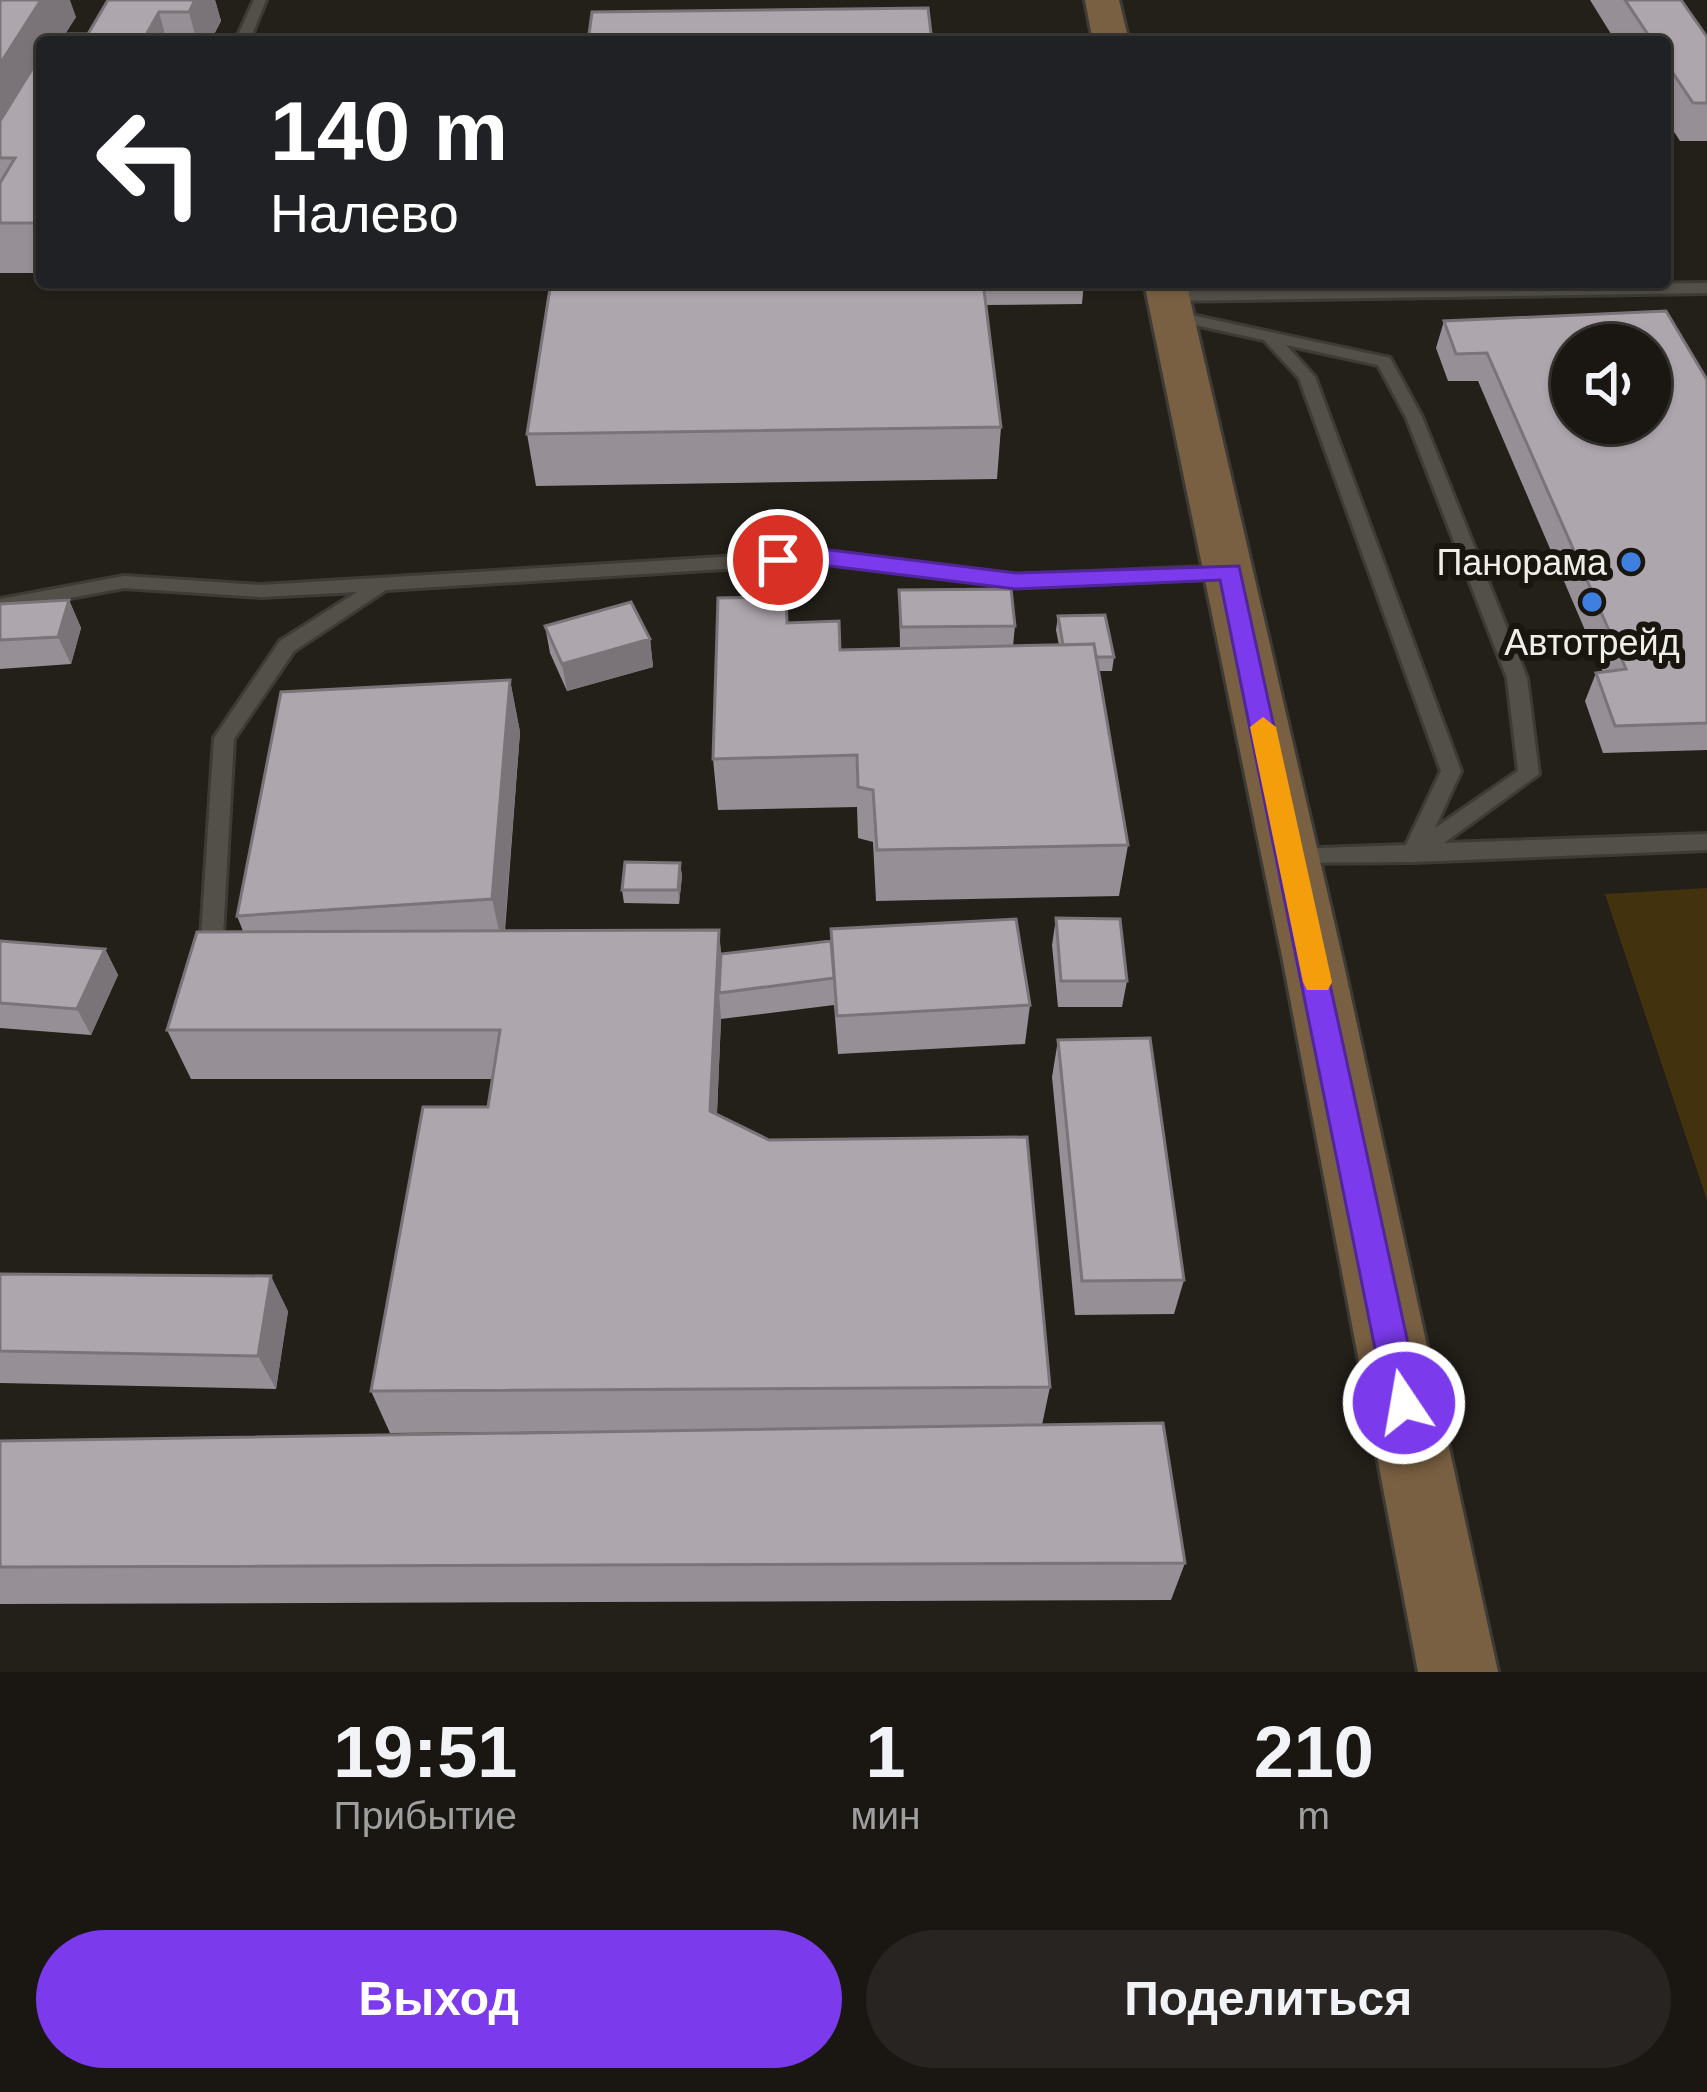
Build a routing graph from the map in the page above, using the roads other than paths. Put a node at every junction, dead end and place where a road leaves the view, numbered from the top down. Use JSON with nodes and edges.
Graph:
{"nodes":[{"id":1,"x":260,"y":0,"type":"edge"},
{"id":2,"x":1102,"y":0,"type":"edge"},
{"id":3,"x":245,"y":36,"type":"edge"},
{"id":4,"x":1110,"y":36,"type":"edge"},
{"id":5,"x":1707,"y":288,"type":"edge"},
{"id":6,"x":1167,"y":292,"type":"edge"},
{"id":7,"x":1268,"y":334,"type":"junction"},
{"id":8,"x":1231,"y":572,"type":"junction"},
{"id":9,"x":382,"y":584,"type":"junction"},
{"id":10,"x":0,"y":605,"type":"edge"},
{"id":11,"x":1707,"y":842,"type":"edge"},
{"id":12,"x":1413,"y":854,"type":"junction"},
{"id":13,"x":1291,"y":857,"type":"junction"},
{"id":14,"x":211,"y":952,"type":"edge"},
{"id":15,"x":1459,"y":1672,"type":"edge"}],
"edges":[{"from":1,"to":3,"type":"lane"},
{"from":2,"to":4,"type":"street"},
{"from":5,"to":6,"type":"lane"},
{"from":6,"to":7,"type":"lane"},
{"from":6,"to":8,"type":"street"},
{"from":7,"to":12,"type":"lane"},
{"from":7,"to":12,"type":"lane"},
{"from":8,"to":9,"type":"lane"},
{"from":8,"to":13,"type":"street"},
{"from":9,"to":10,"type":"lane"},
{"from":9,"to":14,"type":"lane"},
{"from":11,"to":12,"type":"lane"},
{"from":12,"to":13,"type":"lane"},
{"from":13,"to":15,"type":"street"}]}
